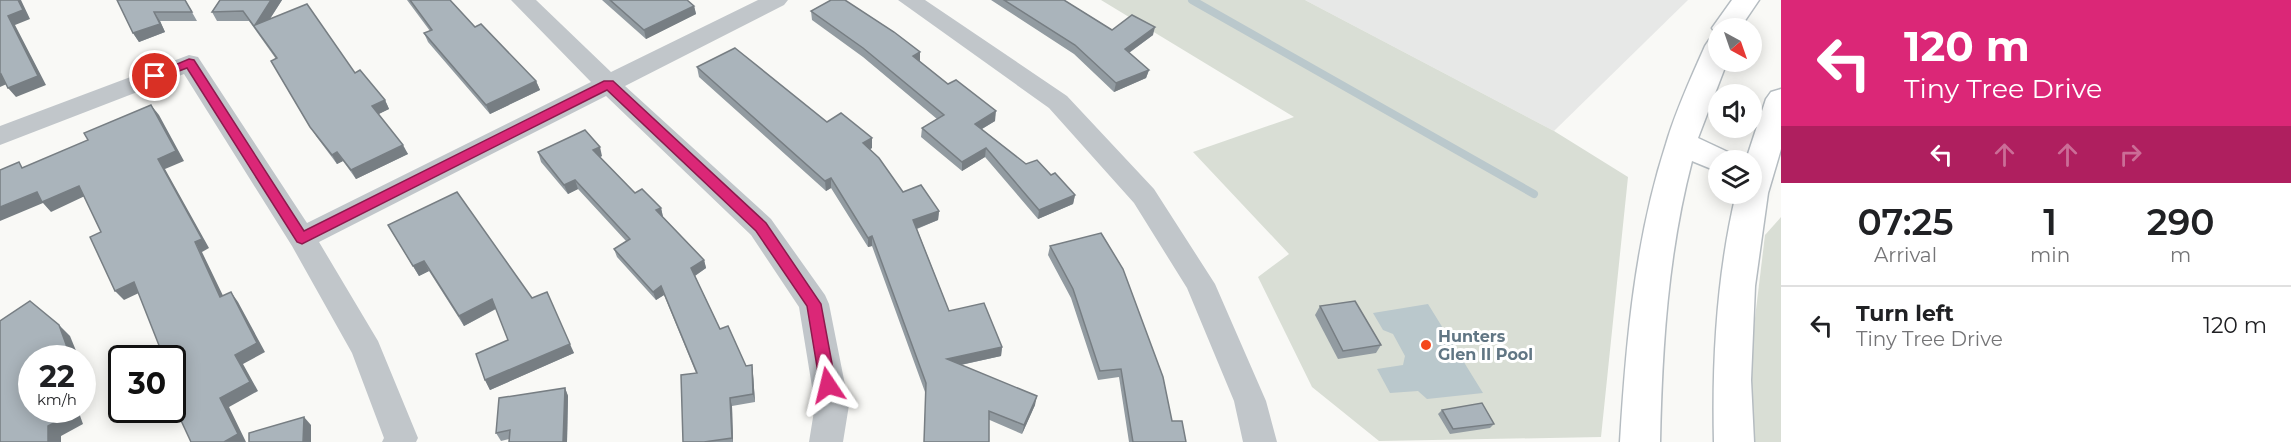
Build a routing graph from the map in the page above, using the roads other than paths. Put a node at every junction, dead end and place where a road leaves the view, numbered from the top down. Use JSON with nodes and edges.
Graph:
{"nodes":[{"id":1,"x":523,"y":0,"type":"edge"},
{"id":2,"x":776,"y":0,"type":"edge"},
{"id":3,"x":910,"y":0,"type":"edge"},
{"id":4,"x":1746,"y":0,"type":"edge"},
{"id":5,"x":1733,"y":18,"type":"edge"},
{"id":6,"x":1709,"y":72,"type":"edge"},
{"id":7,"x":608,"y":84,"type":"junction"},
{"id":8,"x":1781,"y":99,"type":"edge"},
{"id":9,"x":0,"y":136,"type":"edge"},
{"id":10,"x":1681,"y":143,"type":"junction"},
{"id":11,"x":1708,"y":156,"type":"edge"},
{"id":12,"x":1762,"y":157,"type":"edge"},
{"id":13,"x":1750,"y":204,"type":"edge"},
{"id":14,"x":302,"y":238,"type":"junction"},
{"id":15,"x":399,"y":442,"type":"edge"},
{"id":16,"x":826,"y":442,"type":"edge"},
{"id":17,"x":1260,"y":442,"type":"edge"},
{"id":18,"x":1640,"y":442,"type":"edge"},
{"id":19,"x":1734,"y":442,"type":"edge"}],
"edges":[{"from":1,"to":7,"type":"street"},
{"from":2,"to":7,"type":"street"},
{"from":3,"to":17,"type":"street"},
{"from":4,"to":5,"type":"main road"},
{"from":6,"to":10,"type":"main road"},
{"from":7,"to":14,"type":"street"},
{"from":7,"to":16,"type":"street"},
{"from":8,"to":12,"type":"main road"},
{"from":9,"to":14,"type":"street"},
{"from":10,"to":11,"type":"main road"},
{"from":10,"to":18,"type":"main road"},
{"from":13,"to":19,"type":"main road"},
{"from":14,"to":15,"type":"street"}]}
